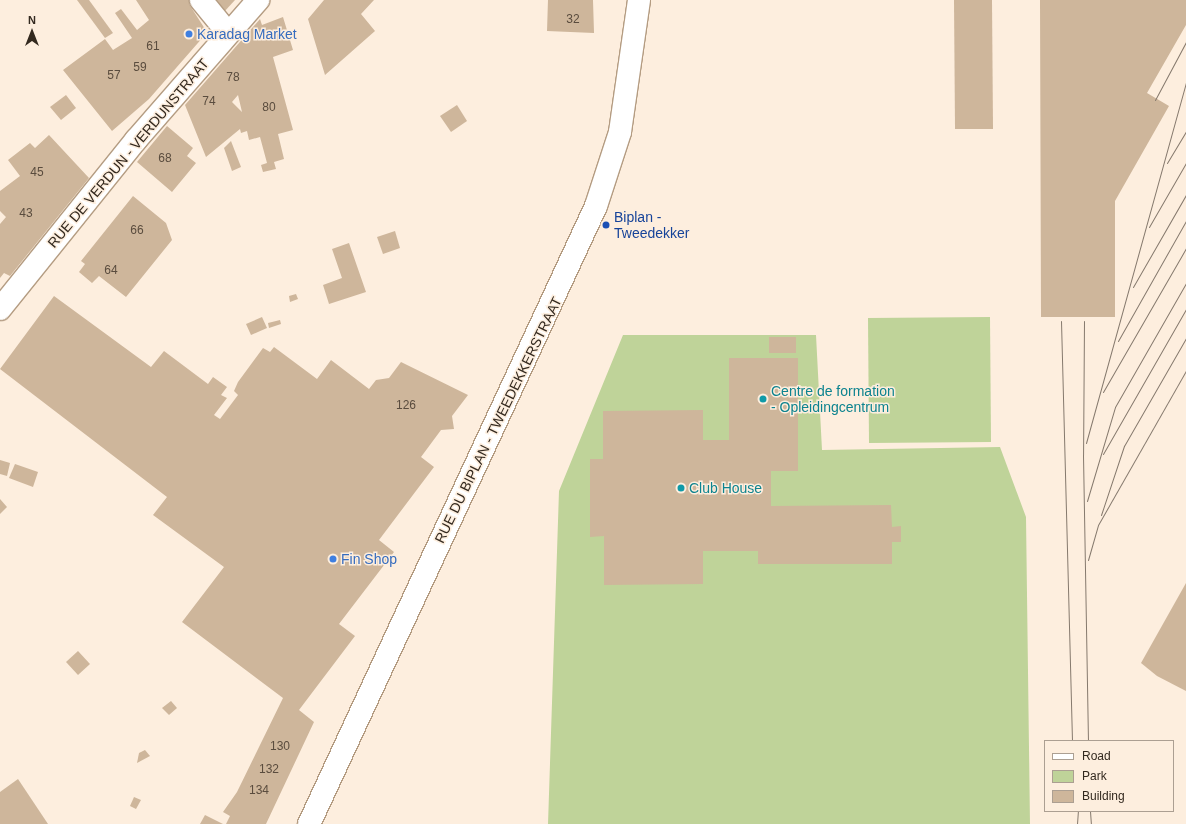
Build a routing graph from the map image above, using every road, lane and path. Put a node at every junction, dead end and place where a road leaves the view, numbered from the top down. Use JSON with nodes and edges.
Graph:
{"nodes":[{"id":1,"x":201,"y":0,"type":"edge"},
{"id":2,"x":258,"y":0,"type":"edge"},
{"id":3,"x":639,"y":0,"type":"edge"},
{"id":4,"x":228,"y":33,"type":"junction"},
{"id":5,"x":0,"y":308,"type":"edge"},
{"id":6,"x":309,"y":824,"type":"edge"}],
"edges":[{"from":1,"to":4,"type":"street"},
{"from":2,"to":4,"type":"street","name":"RUE DE VERDUN - VERDUNSTRAAT"},
{"from":3,"to":6,"type":"street","name":"RUE DU BIPLAN - TWEEDEKKERSTRAAT"},
{"from":4,"to":5,"type":"street","name":"RUE DE VERDUN - VERDUNSTRAAT"}]}
